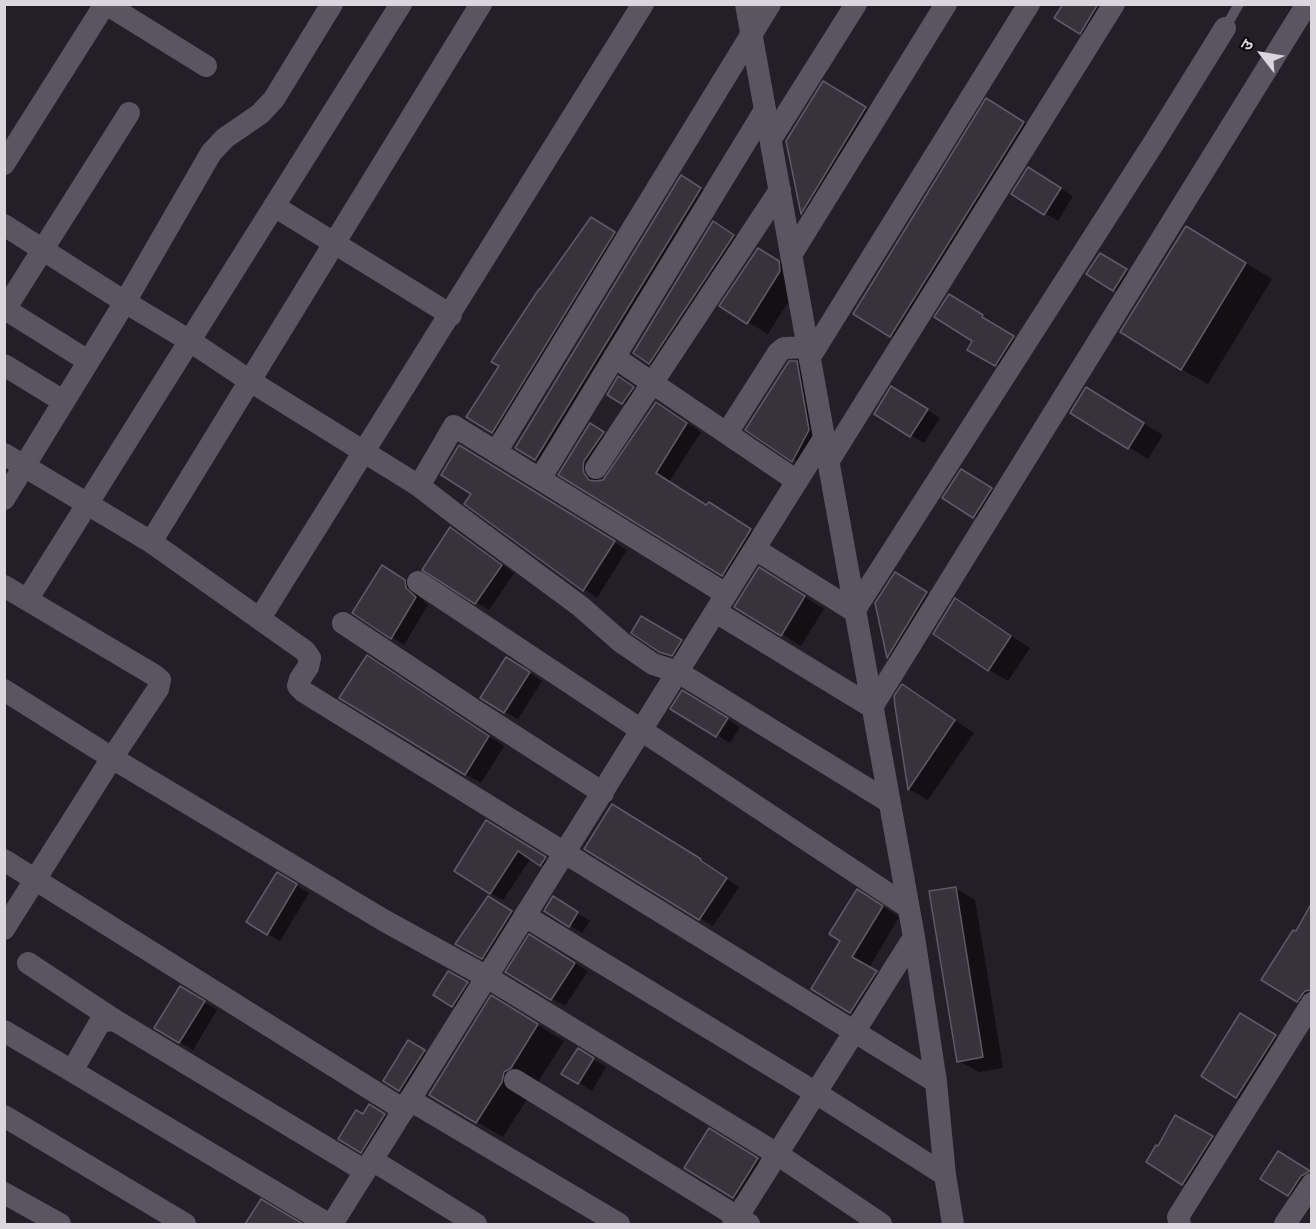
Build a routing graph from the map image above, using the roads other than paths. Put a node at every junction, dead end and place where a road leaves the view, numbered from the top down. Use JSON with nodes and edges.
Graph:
{"nodes":[{"id":1,"x":106,"y":4,"type":"edge"},
{"id":2,"x":332,"y":4,"type":"edge"},
{"id":3,"x":400,"y":4,"type":"edge"},
{"id":4,"x":482,"y":4,"type":"edge"},
{"id":5,"x":643,"y":4,"type":"edge"},
{"id":6,"x":746,"y":4,"type":"edge"},
{"id":7,"x":771,"y":4,"type":"edge"},
{"id":8,"x":856,"y":4,"type":"edge"},
{"id":9,"x":946,"y":4,"type":"edge"},
{"id":10,"x":1029,"y":4,"type":"edge"},
{"id":11,"x":1114,"y":4,"type":"edge"},
{"id":12,"x":1239,"y":4,"type":"edge"},
{"id":13,"x":1307,"y":4,"type":"edge"},
{"id":14,"x":1225,"y":28,"type":"joint"},
{"id":15,"x":752,"y":35,"type":"junction"},
{"id":16,"x":206,"y":66,"type":"dead end"},
{"id":17,"x":765,"y":110,"type":"junction"},
{"id":18,"x":129,"y":113,"type":"dead end"},
{"id":19,"x":771,"y":140,"type":"junction"},
{"id":20,"x":4,"y":164,"type":"edge"},
{"id":21,"x":780,"y":190,"type":"junction"},
{"id":22,"x":274,"y":207,"type":"junction"},
{"id":23,"x":4,"y":225,"type":"edge"},
{"id":24,"x":335,"y":244,"type":"junction"},
{"id":25,"x":44,"y":250,"type":"junction"},
{"id":26,"x":791,"y":255,"type":"junction"},
{"id":27,"x":124,"y":302,"type":"junction"},
{"id":28,"x":5,"y":310,"type":"edge"},
{"id":29,"x":450,"y":315,"type":"junction"},
{"id":30,"x":190,"y":341,"type":"junction"},
{"id":31,"x":809,"y":352,"type":"junction"},
{"id":32,"x":614,"y":357,"type":"junction"},
{"id":33,"x":88,"y":361,"type":"junction"},
{"id":34,"x":4,"y":364,"type":"edge"},
{"id":35,"x":250,"y":381,"type":"junction"},
{"id":36,"x":652,"y":382,"type":"junction"},
{"id":37,"x":63,"y":401,"type":"junction"},
{"id":38,"x":727,"y":433,"type":"junction"},
{"id":39,"x":824,"y":438,"type":"junction"},
{"id":40,"x":365,"y":452,"type":"junction"},
{"id":41,"x":496,"y":452,"type":"junction"},
{"id":42,"x":4,"y":454,"type":"edge"},
{"id":43,"x":828,"y":462,"type":"junction"},
{"id":44,"x":25,"y":466,"type":"junction"},
{"id":45,"x":596,"y":468,"type":"dead end"},
{"id":46,"x":540,"y":478,"type":"junction"},
{"id":47,"x":797,"y":481,"type":"junction"},
{"id":48,"x":419,"y":486,"type":"junction"},
{"id":49,"x":4,"y":499,"type":"edge"},
{"id":50,"x":88,"y":503,"type":"junction"},
{"id":51,"x":152,"y":542,"type":"junction"},
{"id":52,"x":755,"y":549,"type":"junction"},
{"id":53,"x":418,"y":582,"type":"dead end"},
{"id":54,"x":4,"y":586,"type":"edge"},
{"id":55,"x":27,"y":600,"type":"junction"},
{"id":56,"x":721,"y":603,"type":"junction"},
{"id":57,"x":854,"y":611,"type":"junction"},
{"id":58,"x":260,"y":618,"type":"junction"},
{"id":59,"x":343,"y":623,"type":"dead end"},
{"id":60,"x":678,"y":672,"type":"junction"},
{"id":61,"x":4,"y":690,"type":"edge"},
{"id":62,"x":872,"y":706,"type":"junction"},
{"id":63,"x":642,"y":731,"type":"junction"},
{"id":64,"x":112,"y":758,"type":"junction"},
{"id":65,"x":603,"y":793,"type":"junction"},
{"id":66,"x":890,"y":802,"type":"junction"},
{"id":67,"x":564,"y":854,"type":"junction"},
{"id":68,"x":4,"y":860,"type":"edge"},
{"id":69,"x":36,"y":878,"type":"junction"},
{"id":70,"x":908,"y":907,"type":"junction"},
{"id":71,"x":525,"y":916,"type":"junction"},
{"id":72,"x":4,"y":929,"type":"edge"},
{"id":73,"x":914,"y":937,"type":"junction"},
{"id":74,"x":28,"y":963,"type":"dead end"},
{"id":75,"x":487,"y":977,"type":"junction"},
{"id":76,"x":1311,"y":1003,"type":"edge"},
{"id":77,"x":116,"y":1021,"type":"junction"},
{"id":78,"x":4,"y":1031,"type":"edge"},
{"id":79,"x":854,"y":1032,"type":"junction"},
{"id":80,"x":72,"y":1071,"type":"junction"},
{"id":81,"x":515,"y":1080,"type":"dead end"},
{"id":82,"x":936,"y":1082,"type":"junction"},
{"id":83,"x":816,"y":1093,"type":"junction"},
{"id":84,"x":407,"y":1105,"type":"junction"},
{"id":85,"x":4,"y":1116,"type":"edge"},
{"id":86,"x":777,"y":1154,"type":"junction"},
{"id":87,"x":369,"y":1166,"type":"junction"},
{"id":88,"x":945,"y":1175,"type":"junction"},
{"id":89,"x":1311,"y":1184,"type":"edge"},
{"id":90,"x":4,"y":1193,"type":"edge"},
{"id":91,"x":45,"y":1221,"type":"edge"},
{"id":92,"x":338,"y":1222,"type":"edge"},
{"id":93,"x":740,"y":1222,"type":"edge"},
{"id":94,"x":185,"y":1224,"type":"edge"},
{"id":95,"x":476,"y":1224,"type":"edge"},
{"id":96,"x":619,"y":1224,"type":"edge"},
{"id":97,"x":881,"y":1224,"type":"edge"},
{"id":98,"x":954,"y":1224,"type":"edge"},
{"id":99,"x":1180,"y":1224,"type":"edge"},
{"id":100,"x":1285,"y":1224,"type":"edge"}],
"edges":[{"from":1,"to":16,"type":"street"},
{"from":1,"to":20,"type":"street"},
{"from":2,"to":27,"type":"street"},
{"from":3,"to":22,"type":"street"},
{"from":4,"to":24,"type":"street"},
{"from":5,"to":29,"type":"street"},
{"from":6,"to":15,"type":"street"},
{"from":7,"to":15,"type":"street"},
{"from":8,"to":19,"type":"street"},
{"from":9,"to":26,"type":"street"},
{"from":10,"to":31,"type":"street"},
{"from":11,"to":43,"type":"street"},
{"from":12,"to":14,"type":"lane"},
{"from":13,"to":62,"type":"street"},
{"from":14,"to":57,"type":"street"},
{"from":15,"to":17,"type":"street"},
{"from":15,"to":41,"type":"street"},
{"from":17,"to":19,"type":"street"},
{"from":17,"to":32,"type":"street"},
{"from":18,"to":25,"type":"street"},
{"from":19,"to":21,"type":"street"},
{"from":21,"to":26,"type":"street"},
{"from":21,"to":36,"type":"street"},
{"from":22,"to":24,"type":"street"},
{"from":22,"to":30,"type":"street"},
{"from":23,"to":25,"type":"street"},
{"from":24,"to":29,"type":"street"},
{"from":24,"to":35,"type":"street"},
{"from":25,"to":27,"type":"street"},
{"from":25,"to":28,"type":"street"},
{"from":26,"to":31,"type":"street"},
{"from":27,"to":30,"type":"street"},
{"from":27,"to":33,"type":"street"},
{"from":28,"to":33,"type":"street"},
{"from":29,"to":40,"type":"street"},
{"from":30,"to":35,"type":"street"},
{"from":30,"to":50,"type":"street"},
{"from":31,"to":38,"type":"street"},
{"from":31,"to":39,"type":"street"},
{"from":32,"to":36,"type":"street"},
{"from":32,"to":46,"type":"street"},
{"from":33,"to":37,"type":"street"},
{"from":34,"to":37,"type":"street"},
{"from":35,"to":40,"type":"street"},
{"from":35,"to":51,"type":"street"},
{"from":36,"to":38,"type":"street"},
{"from":36,"to":45,"type":"street"},
{"from":37,"to":44,"type":"street"},
{"from":38,"to":47,"type":"street"},
{"from":39,"to":43,"type":"street"},
{"from":39,"to":47,"type":"street"},
{"from":40,"to":48,"type":"street"},
{"from":40,"to":58,"type":"street"},
{"from":41,"to":46,"type":"street"},
{"from":41,"to":48,"type":"street"},
{"from":42,"to":44,"type":"street"},
{"from":43,"to":57,"type":"street"},
{"from":44,"to":49,"type":"street"},
{"from":44,"to":50,"type":"street"},
{"from":46,"to":56,"type":"street"},
{"from":47,"to":52,"type":"street"},
{"from":48,"to":60,"type":"street"},
{"from":50,"to":51,"type":"street"},
{"from":50,"to":55,"type":"street"},
{"from":51,"to":58,"type":"street"},
{"from":52,"to":56,"type":"street"},
{"from":52,"to":57,"type":"street"},
{"from":53,"to":63,"type":"street"},
{"from":54,"to":55,"type":"street"},
{"from":55,"to":64,"type":"street"},
{"from":56,"to":60,"type":"street"},
{"from":56,"to":62,"type":"street"},
{"from":57,"to":62,"type":"street"},
{"from":58,"to":67,"type":"street"},
{"from":59,"to":65,"type":"street"},
{"from":60,"to":63,"type":"street"},
{"from":60,"to":66,"type":"street"},
{"from":61,"to":64,"type":"street"},
{"from":62,"to":66,"type":"street"},
{"from":63,"to":65,"type":"street"},
{"from":63,"to":70,"type":"street"},
{"from":64,"to":69,"type":"street"},
{"from":64,"to":75,"type":"street"},
{"from":65,"to":67,"type":"street"},
{"from":66,"to":70,"type":"street"},
{"from":67,"to":71,"type":"street"},
{"from":67,"to":79,"type":"street"},
{"from":68,"to":69,"type":"street"},
{"from":69,"to":72,"type":"street"},
{"from":69,"to":84,"type":"street"},
{"from":70,"to":73,"type":"street"},
{"from":71,"to":75,"type":"street"},
{"from":71,"to":83,"type":"street"},
{"from":73,"to":79,"type":"street"},
{"from":73,"to":82,"type":"street"},
{"from":74,"to":77,"type":"street"},
{"from":75,"to":84,"type":"street"},
{"from":75,"to":86,"type":"street"},
{"from":76,"to":99,"type":"street"},
{"from":77,"to":80,"type":"street"},
{"from":77,"to":87,"type":"street"},
{"from":78,"to":80,"type":"street"},
{"from":79,"to":82,"type":"street"},
{"from":79,"to":83,"type":"street"},
{"from":80,"to":92,"type":"street"},
{"from":81,"to":93,"type":"street"},
{"from":82,"to":88,"type":"street"},
{"from":83,"to":86,"type":"street"},
{"from":83,"to":88,"type":"street"},
{"from":84,"to":87,"type":"street"},
{"from":84,"to":96,"type":"street"},
{"from":85,"to":94,"type":"street"},
{"from":86,"to":93,"type":"street"},
{"from":86,"to":97,"type":"street"},
{"from":87,"to":92,"type":"street"},
{"from":87,"to":95,"type":"street"},
{"from":88,"to":98,"type":"street"},
{"from":89,"to":100,"type":"street"},
{"from":90,"to":91,"type":"street"}]}
